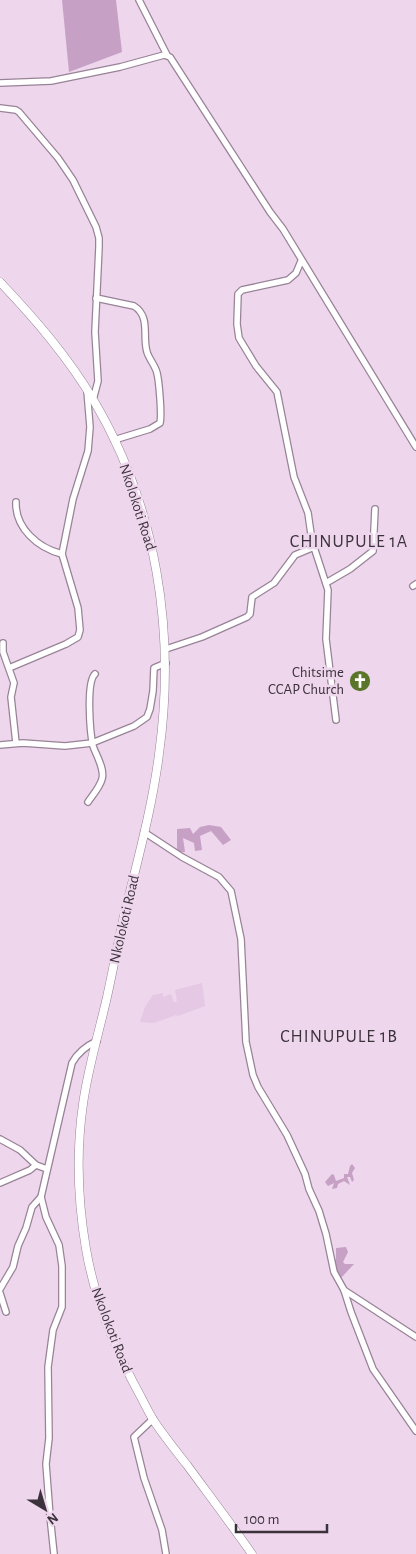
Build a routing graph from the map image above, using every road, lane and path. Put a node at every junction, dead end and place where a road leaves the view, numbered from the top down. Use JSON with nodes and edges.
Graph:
{"nodes":[{"id":1,"x":139,"y":0,"type":"edge"},
{"id":2,"x":167,"y":55,"type":"junction"},
{"id":3,"x":0,"y":83,"type":"edge"},
{"id":4,"x":0,"y":108,"type":"edge"},
{"id":5,"x":301,"y":261,"type":"junction"},
{"id":6,"x":0,"y":282,"type":"edge"},
{"id":7,"x":96,"y":298,"type":"junction"},
{"id":8,"x":86,"y":389,"type":"junction"},
{"id":9,"x":93,"y":400,"type":"junction"},
{"id":10,"x":114,"y":440,"type":"junction"},
{"id":11,"x":416,"y":447,"type":"edge"},
{"id":12,"x":16,"y":502,"type":"dead end"},
{"id":13,"x":375,"y":509,"type":"dead end"},
{"id":14,"x":314,"y":547,"type":"junction"},
{"id":15,"x":62,"y":554,"type":"junction"},
{"id":16,"x":326,"y":583,"type":"junction"},
{"id":17,"x":3,"y":642,"type":"dead end"},
{"id":18,"x":166,"y":649,"type":"junction"},
{"id":19,"x":166,"y":663,"type":"junction"},
{"id":20,"x":9,"y":668,"type":"junction"},
{"id":21,"x":95,"y":674,"type":"dead end"},
{"id":22,"x":336,"y":720,"type":"dead end"},
{"id":23,"x":16,"y":743,"type":"junction"},
{"id":24,"x":92,"y":743,"type":"junction"},
{"id":25,"x":0,"y":745,"type":"edge"},
{"id":26,"x":88,"y":802,"type":"dead end"},
{"id":27,"x":144,"y":832,"type":"junction"},
{"id":28,"x":97,"y":1041,"type":"junction"},
{"id":29,"x":0,"y":1140,"type":"edge"},
{"id":30,"x":36,"y":1165,"type":"junction"},
{"id":31,"x":47,"y":1169,"type":"junction"},
{"id":32,"x":0,"y":1183,"type":"edge"},
{"id":33,"x":41,"y":1197,"type":"junction"},
{"id":34,"x":344,"y":1290,"type":"junction"},
{"id":35,"x":0,"y":1291,"type":"edge"},
{"id":36,"x":6,"y":1312,"type":"dead end"},
{"id":37,"x":416,"y":1337,"type":"edge"},
{"id":38,"x":153,"y":1419,"type":"junction"},
{"id":39,"x":416,"y":1430,"type":"edge"},
{"id":40,"x":54,"y":1554,"type":"edge"},
{"id":41,"x":166,"y":1554,"type":"edge"},
{"id":42,"x":252,"y":1554,"type":"edge"}],
"edges":[{"from":1,"to":2,"type":"street"},
{"from":2,"to":3,"type":"street"},
{"from":2,"to":5,"type":"street"},
{"from":4,"to":7,"type":"street"},
{"from":5,"to":11,"type":"street"},
{"from":5,"to":14,"type":"street"},
{"from":6,"to":8,"type":"main road","name":"Nkolokoti Road"},
{"from":7,"to":9,"type":"street"},
{"from":7,"to":10,"type":"street"},
{"from":8,"to":9,"type":"main road","name":"Nkolokoti Road"},
{"from":8,"to":15,"type":"street"},
{"from":9,"to":10,"type":"main road","name":"Nkolokoti Road"},
{"from":10,"to":18,"type":"main road","name":"Nkolokoti Road"},
{"from":12,"to":15,"type":"street"},
{"from":13,"to":16,"type":"street"},
{"from":14,"to":16,"type":"street"},
{"from":14,"to":18,"type":"street"},
{"from":15,"to":20,"type":"street"},
{"from":16,"to":22,"type":"street"},
{"from":17,"to":20,"type":"street"},
{"from":18,"to":19,"type":"main road","name":"Nkolokoti Road"},
{"from":19,"to":24,"type":"street"},
{"from":19,"to":27,"type":"main road","name":"Nkolokoti Road"},
{"from":20,"to":23,"type":"street"},
{"from":21,"to":24,"type":"street"},
{"from":23,"to":24,"type":"street"},
{"from":23,"to":25,"type":"street"},
{"from":24,"to":26,"type":"street"},
{"from":27,"to":28,"type":"main road","name":"Nkolokoti Road"},
{"from":27,"to":34,"type":"street"},
{"from":28,"to":31,"type":"street"},
{"from":28,"to":38,"type":"main road","name":"Nkolokoti Road"},
{"from":29,"to":30,"type":"street"},
{"from":30,"to":31,"type":"street"},
{"from":30,"to":32,"type":"street"},
{"from":31,"to":33,"type":"street"},
{"from":33,"to":35,"type":"street"},
{"from":33,"to":40,"type":"street"},
{"from":34,"to":37,"type":"street"},
{"from":34,"to":39,"type":"street"},
{"from":35,"to":36,"type":"street"},
{"from":38,"to":41,"type":"street"},
{"from":38,"to":42,"type":"main road","name":"Nkolokoti Road"}]}
